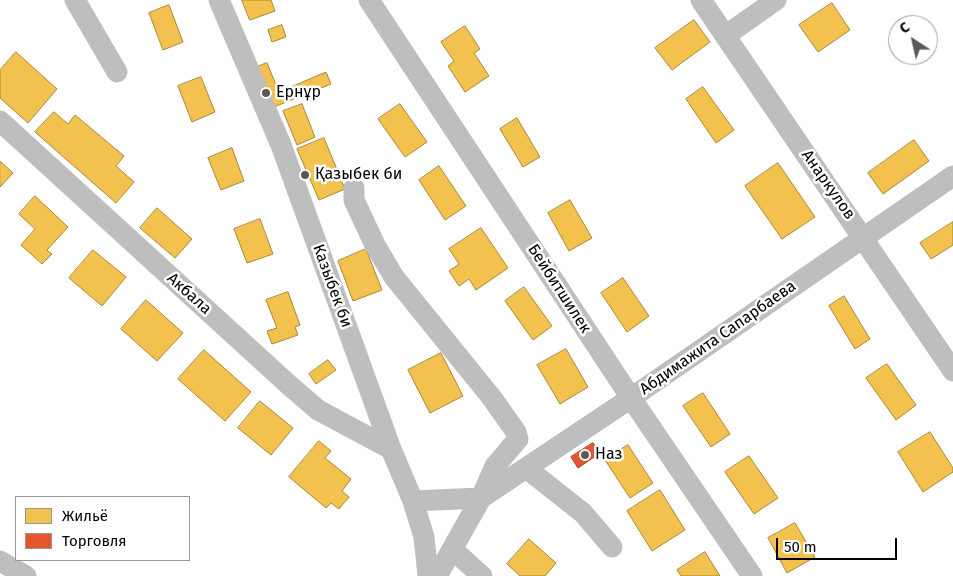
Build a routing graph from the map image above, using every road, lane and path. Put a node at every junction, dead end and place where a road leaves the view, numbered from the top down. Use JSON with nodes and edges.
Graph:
{"nodes":[{"id":1,"x":75,"y":0,"type":"edge"},
{"id":2,"x":219,"y":0,"type":"edge"},
{"id":3,"x":369,"y":0,"type":"edge"},
{"id":4,"x":701,"y":0,"type":"edge"},
{"id":5,"x":776,"y":0,"type":"edge"},
{"id":6,"x":725,"y":36,"type":"junction"},
{"id":7,"x":117,"y":72,"type":"dead end"},
{"id":8,"x":0,"y":121,"type":"edge"},
{"id":9,"x":953,"y":176,"type":"edge"},
{"id":10,"x":354,"y":188,"type":"dead end"},
{"id":11,"x":863,"y":237,"type":"junction"},
{"id":12,"x":953,"y":371,"type":"edge"},
{"id":13,"x":631,"y":398,"type":"junction"},
{"id":14,"x":391,"y":449,"type":"junction"},
{"id":15,"x":526,"y":468,"type":"junction"},
{"id":16,"x":481,"y":498,"type":"junction"},
{"id":17,"x":413,"y":501,"type":"junction"},
{"id":18,"x":612,"y":546,"type":"dead end"},
{"id":19,"x":452,"y":549,"type":"junction"},
{"id":20,"x":0,"y":561,"type":"edge"},
{"id":21,"x":26,"y":576,"type":"edge"},
{"id":22,"x":428,"y":576,"type":"edge"},
{"id":23,"x":437,"y":576,"type":"edge"},
{"id":24,"x":482,"y":576,"type":"edge"},
{"id":25,"x":752,"y":576,"type":"edge"}],
"edges":[{"from":1,"to":7,"type":"street"},
{"from":2,"to":14,"type":"street","name":"Казыбек би"},
{"from":3,"to":13,"type":"street","name":"Бейбитшилек"},
{"from":4,"to":6,"type":"street","name":"Анаркулов"},
{"from":5,"to":6,"type":"street"},
{"from":6,"to":11,"type":"street","name":"Анаркулов"},
{"from":8,"to":14,"type":"street","name":"Акбала"},
{"from":9,"to":11,"type":"street","name":"Абдимажита Сапарбаева"},
{"from":10,"to":16,"type":"street"},
{"from":11,"to":12,"type":"street","name":"Анаркулов"},
{"from":11,"to":13,"type":"street","name":"Абдимажита Сапарбаева"},
{"from":13,"to":15,"type":"street","name":"Абдимажита Сапарбаева"},
{"from":13,"to":25,"type":"street","name":"Бейбитшилек"},
{"from":14,"to":17,"type":"street","name":"Казыбек би"},
{"from":15,"to":16,"type":"street","name":"Абдимажита Сапарбаева"},
{"from":15,"to":18,"type":"street"},
{"from":16,"to":17,"type":"street"},
{"from":16,"to":19,"type":"street"},
{"from":17,"to":22,"type":"street","name":"Казыбек би"},
{"from":19,"to":23,"type":"street"},
{"from":19,"to":24,"type":"street"},
{"from":20,"to":21,"type":"street"}]}
